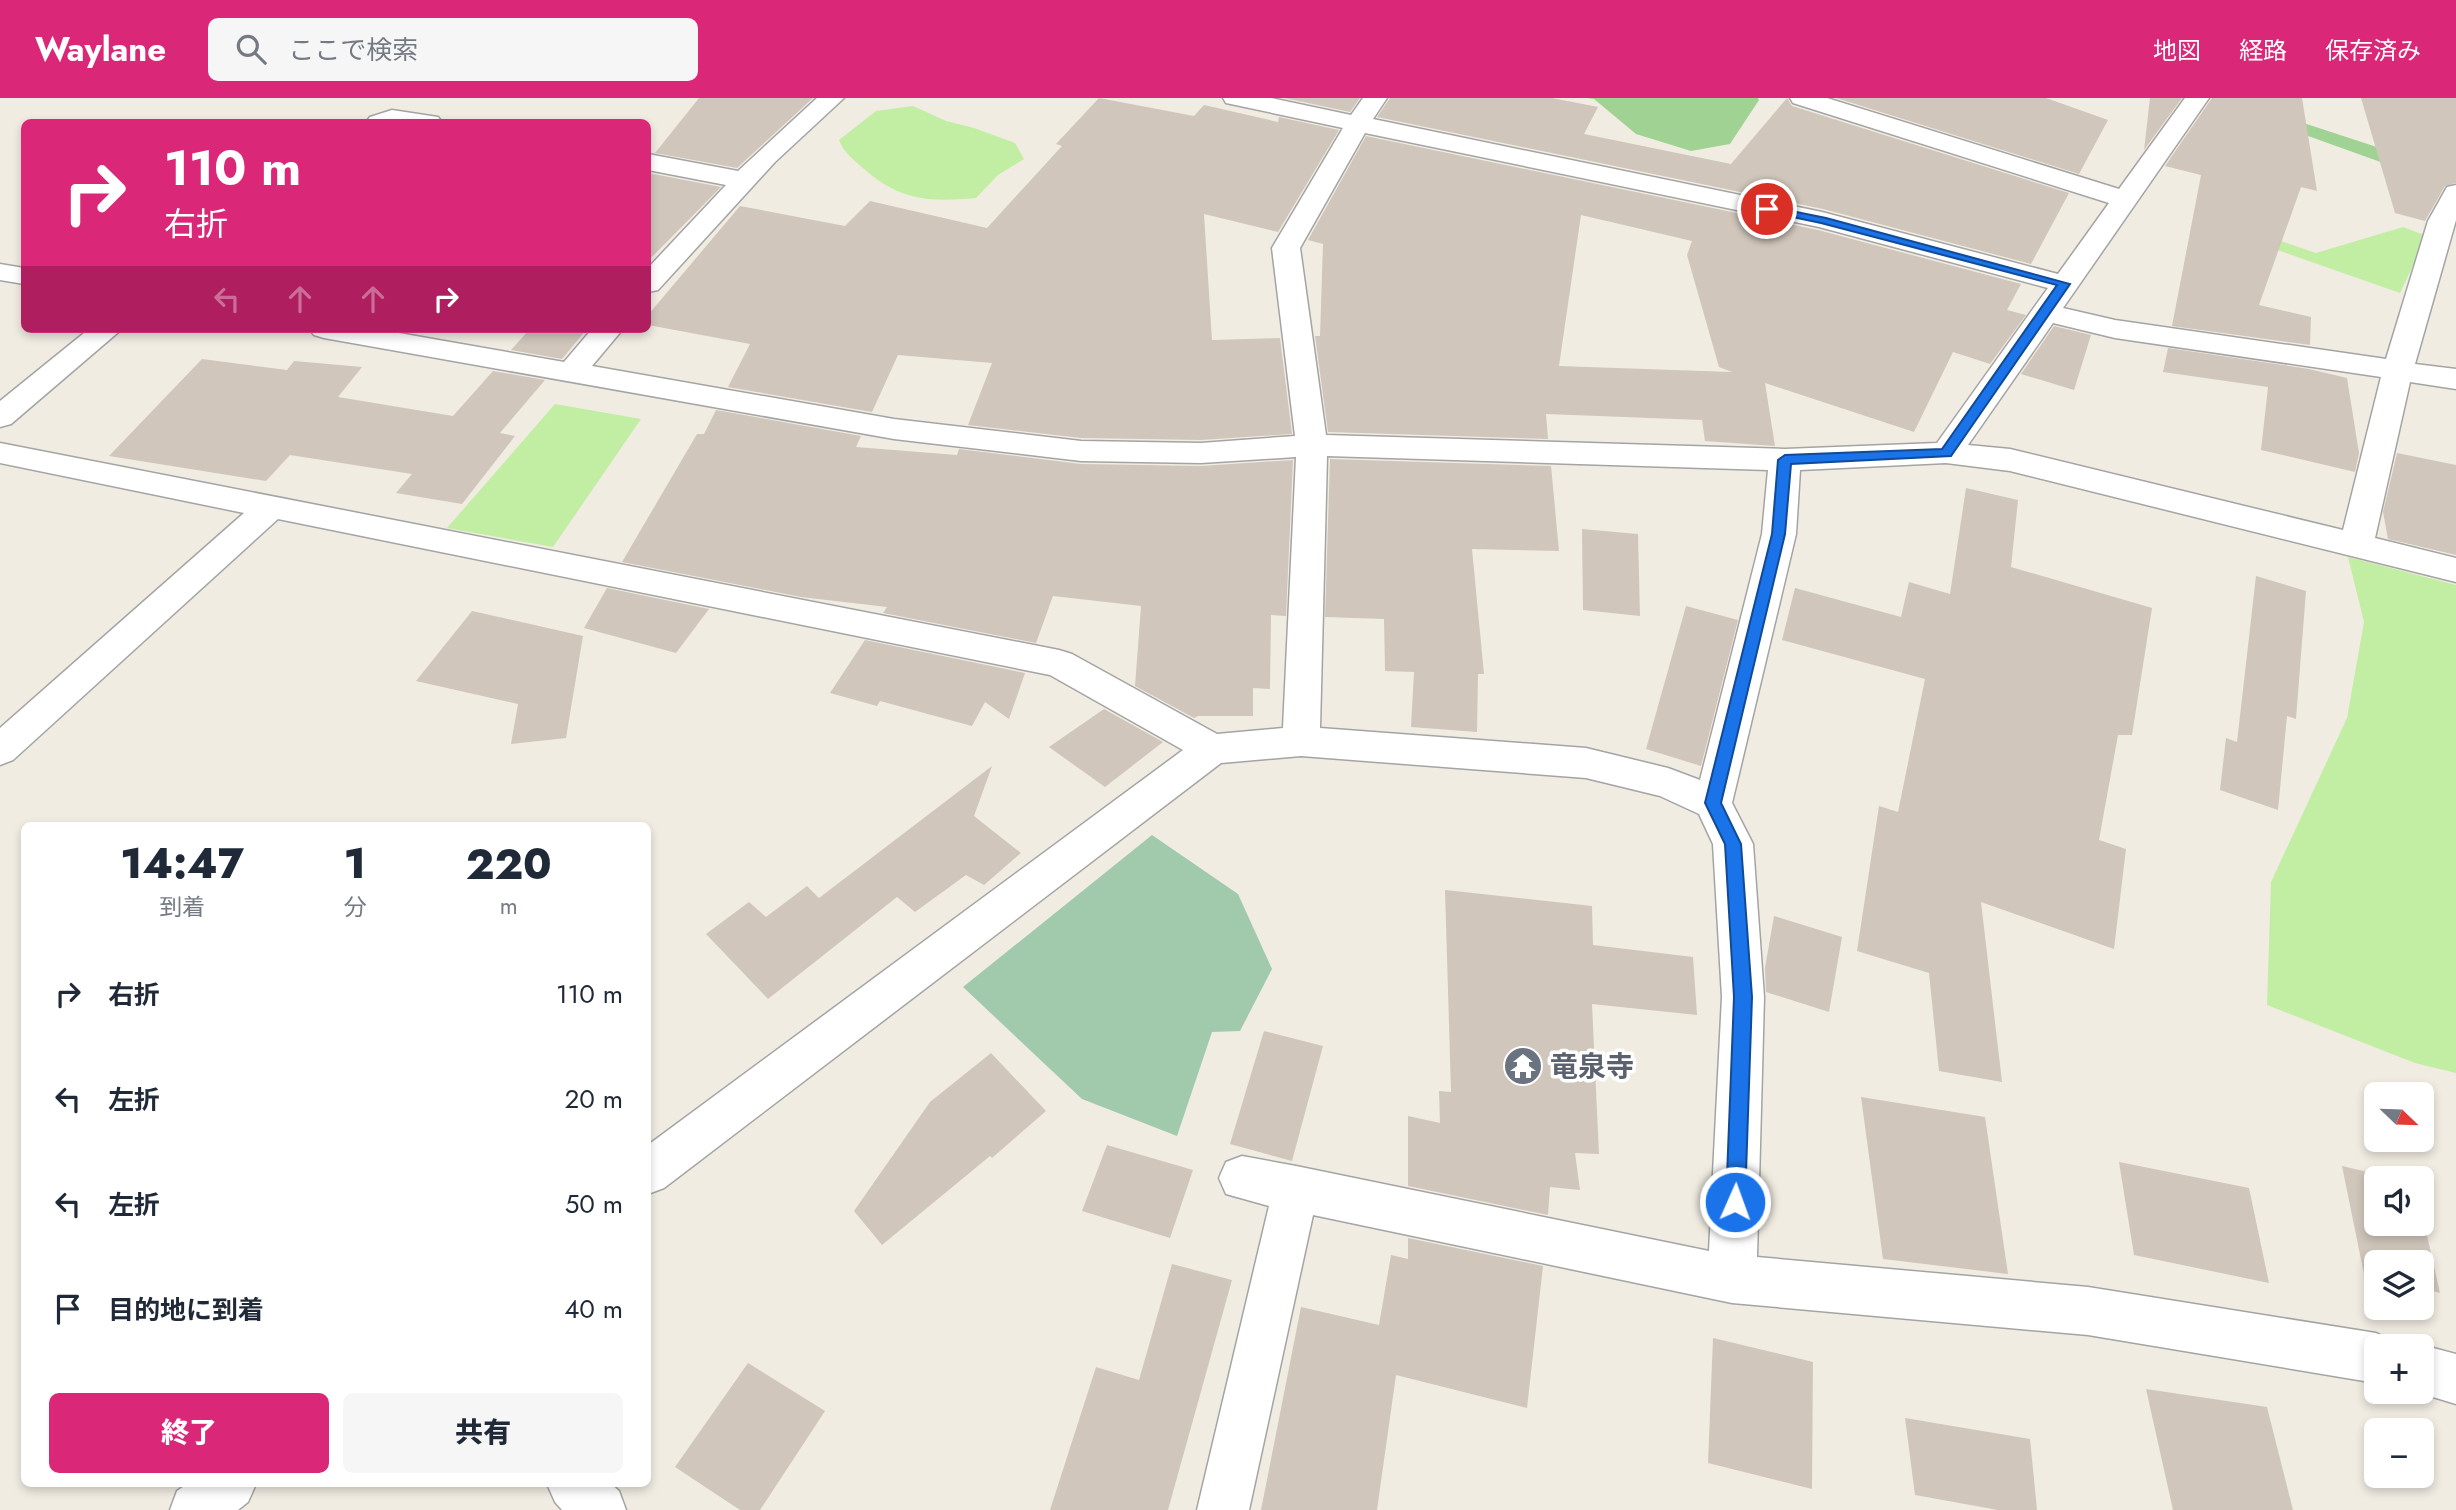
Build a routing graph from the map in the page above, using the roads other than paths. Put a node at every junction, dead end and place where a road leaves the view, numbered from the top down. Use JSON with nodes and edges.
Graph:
{"nodes":[{"id":1,"x":417,"y":98,"type":"edge"},
{"id":2,"x":832,"y":98,"type":"edge"},
{"id":3,"x":1235,"y":98,"type":"edge"},
{"id":4,"x":1802,"y":98,"type":"edge"},
{"id":5,"x":2197,"y":98,"type":"edge"},
{"id":6,"x":1366,"y":111,"type":"edge"},
{"id":7,"x":387,"y":119,"type":"edge"},
{"id":8,"x":651,"y":163,"type":"edge"},
{"id":9,"x":743,"y":180,"type":"junction"},
{"id":10,"x":2456,"y":194,"type":"edge"},
{"id":11,"x":2124,"y":199,"type":"junction"},
{"id":12,"x":0,"y":272,"type":"edge"},
{"id":13,"x":21,"y":276,"type":"edge"},
{"id":14,"x":651,"y":281,"type":"edge"},
{"id":15,"x":2064,"y":284,"type":"junction"},
{"id":16,"x":2045,"y":312,"type":"junction"},
{"id":17,"x":102,"y":333,"type":"edge"},
{"id":18,"x":347,"y":333,"type":"edge"},
{"id":19,"x":605,"y":333,"type":"edge"},
{"id":20,"x":2398,"y":370,"type":"junction"},
{"id":21,"x":571,"y":372,"type":"junction"},
{"id":22,"x":2456,"y":379,"type":"edge"},
{"id":23,"x":0,"y":417,"type":"edge"},
{"id":24,"x":1312,"y":445,"type":"junction"},
{"id":25,"x":0,"y":453,"type":"edge"},
{"id":26,"x":1946,"y":453,"type":"junction"},
{"id":27,"x":1785,"y":460,"type":"junction"},
{"id":28,"x":271,"y":506,"type":"junction"},
{"id":29,"x":2356,"y":545,"type":"junction"},
{"id":30,"x":2456,"y":570,"type":"edge"},
{"id":31,"x":1301,"y":741,"type":"junction"},
{"id":32,"x":1212,"y":749,"type":"junction"},
{"id":33,"x":0,"y":750,"type":"edge"},
{"id":34,"x":1713,"y":803,"type":"junction"},
{"id":35,"x":651,"y":1170,"type":"edge"},
{"id":36,"x":1242,"y":1178,"type":"dead end"},
{"id":37,"x":1296,"y":1188,"type":"junction"},
{"id":38,"x":1732,"y":1279,"type":"junction"},
{"id":39,"x":2364,"y":1356,"type":"edge"},
{"id":40,"x":2434,"y":1373,"type":"edge"},
{"id":41,"x":2456,"y":1379,"type":"edge"},
{"id":42,"x":226,"y":1487,"type":"edge"},
{"id":43,"x":576,"y":1487,"type":"edge"},
{"id":44,"x":196,"y":1510,"type":"edge"},
{"id":45,"x":600,"y":1510,"type":"edge"},
{"id":46,"x":1223,"y":1510,"type":"edge"}],
"edges":[{"from":1,"to":7,"type":"street"},
{"from":2,"to":9,"type":"street"},
{"from":3,"to":6,"type":"street"},
{"from":4,"to":11,"type":"street"},
{"from":5,"to":11,"type":"street"},
{"from":6,"to":15,"type":"street"},
{"from":6,"to":24,"type":"street"},
{"from":8,"to":9,"type":"street"},
{"from":9,"to":14,"type":"street"},
{"from":10,"to":20,"type":"street"},
{"from":11,"to":15,"type":"street"},
{"from":12,"to":13,"type":"street"},
{"from":15,"to":16,"type":"street"},
{"from":16,"to":20,"type":"street"},
{"from":16,"to":26,"type":"street"},
{"from":17,"to":23,"type":"street"},
{"from":18,"to":21,"type":"street"},
{"from":19,"to":21,"type":"street"},
{"from":20,"to":22,"type":"street"},
{"from":20,"to":29,"type":"street"},
{"from":21,"to":24,"type":"street"},
{"from":24,"to":27,"type":"street"},
{"from":24,"to":31,"type":"street"},
{"from":25,"to":28,"type":"street"},
{"from":26,"to":27,"type":"street"},
{"from":26,"to":29,"type":"street"},
{"from":27,"to":34,"type":"street"},
{"from":28,"to":32,"type":"street"},
{"from":28,"to":33,"type":"street"},
{"from":29,"to":30,"type":"street"},
{"from":31,"to":32,"type":"street"},
{"from":31,"to":34,"type":"street"},
{"from":32,"to":35,"type":"street"},
{"from":34,"to":38,"type":"street"},
{"from":36,"to":37,"type":"street"},
{"from":37,"to":38,"type":"street"},
{"from":37,"to":46,"type":"street"},
{"from":38,"to":39,"type":"street"},
{"from":40,"to":41,"type":"street"},
{"from":42,"to":44,"type":"street"},
{"from":43,"to":45,"type":"street"}]}
